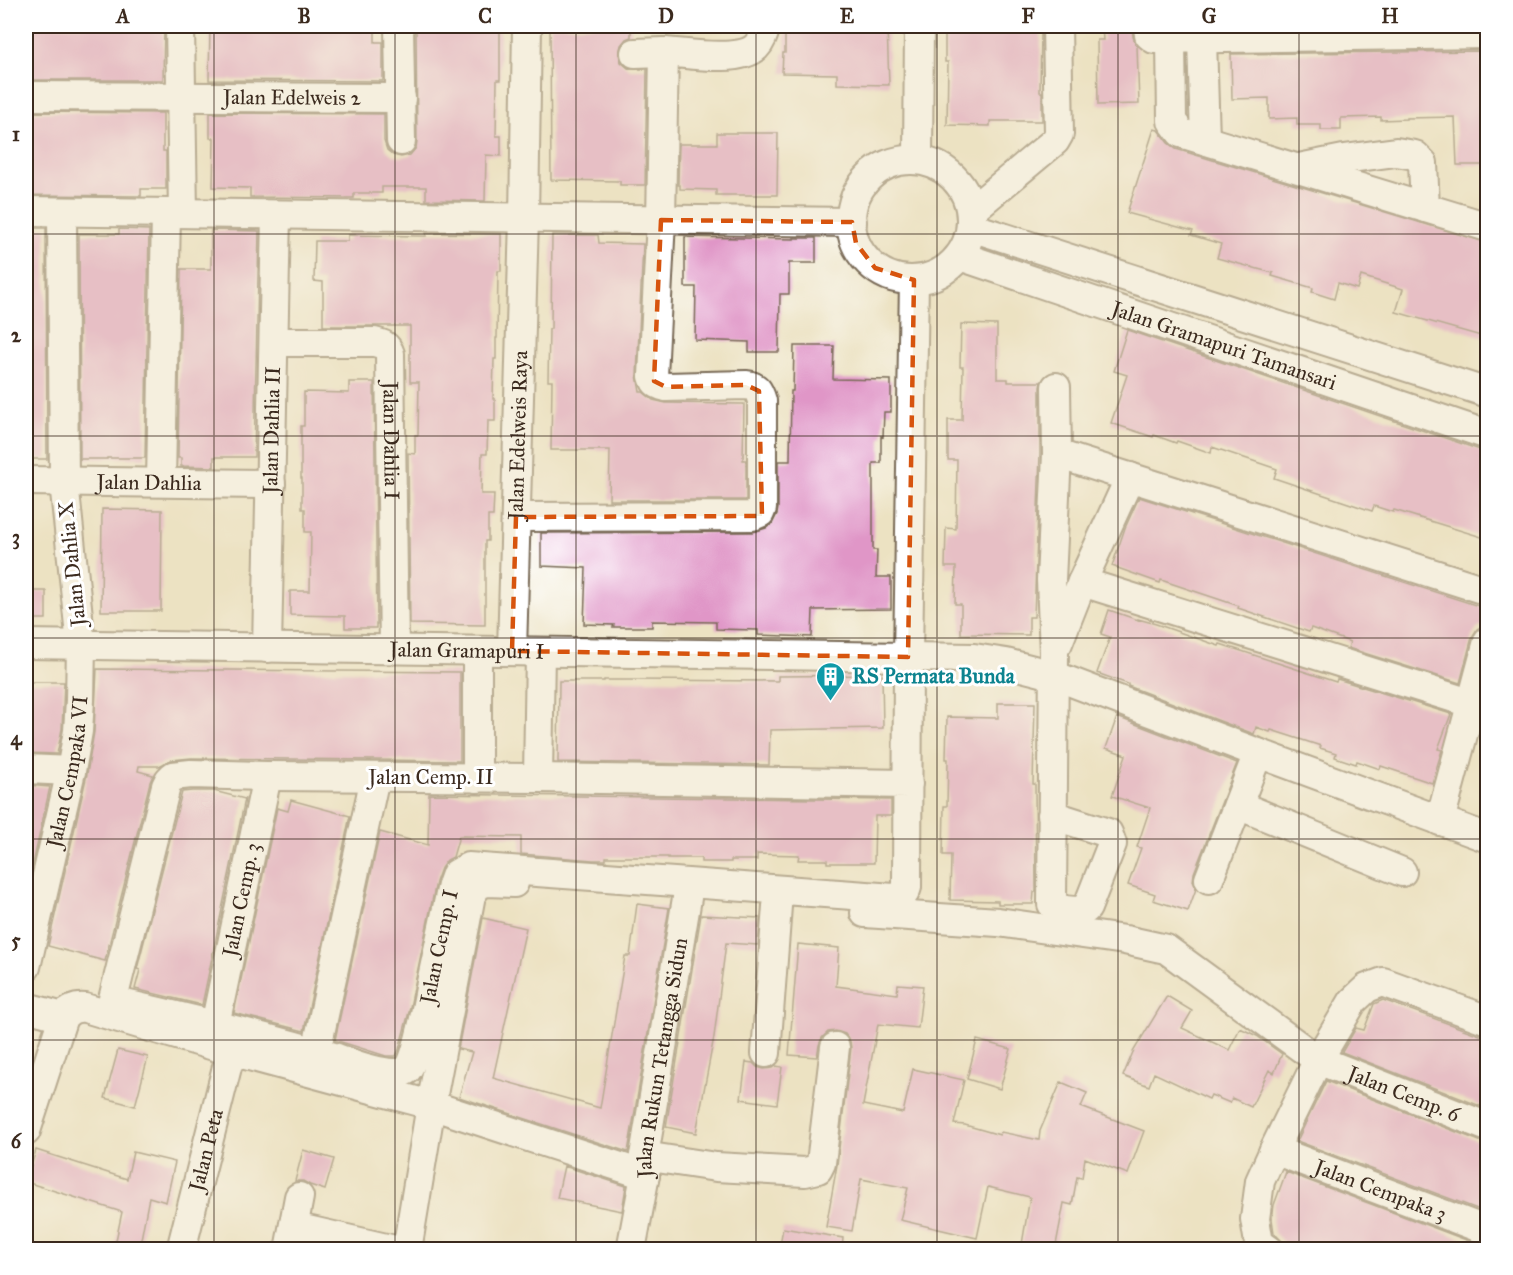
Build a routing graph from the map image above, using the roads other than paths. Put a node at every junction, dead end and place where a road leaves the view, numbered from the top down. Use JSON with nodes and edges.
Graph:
{"nodes":[{"id":1,"x":180,"y":26,"type":"edge"},
{"id":2,"x":399,"y":26,"type":"edge"},
{"id":3,"x":527,"y":26,"type":"edge"},
{"id":4,"x":766,"y":26,"type":"edge"},
{"id":5,"x":919,"y":26,"type":"edge"},
{"id":6,"x":1058,"y":26,"type":"edge"},
{"id":7,"x":1159,"y":32,"type":"edge"},
{"id":8,"x":1488,"y":34,"type":"edge"},
{"id":9,"x":1202,"y":39,"type":"junction"},
{"id":10,"x":664,"y":52,"type":"junction"},
{"id":11,"x":635,"y":53,"type":"dead end"},
{"id":12,"x":26,"y":96,"type":"edge"},
{"id":13,"x":181,"y":98,"type":"junction"},
{"id":14,"x":401,"y":98,"type":"junction"},
{"id":15,"x":1205,"y":140,"type":"junction"},
{"id":16,"x":400,"y":141,"type":"dead end"},
{"id":17,"x":918,"y":160,"type":"junction"},
{"id":18,"x":1297,"y":168,"type":"junction"},
{"id":19,"x":1425,"y":208,"type":"junction"},
{"id":20,"x":26,"y":211,"type":"edge"},
{"id":21,"x":62,"y":212,"type":"junction"},
{"id":22,"x":175,"y":213,"type":"junction"},
{"id":23,"x":276,"y":215,"type":"junction"},
{"id":24,"x":524,"y":218,"type":"junction"},
{"id":25,"x":971,"y":219,"type":"junction"},
{"id":26,"x":661,"y":220,"type":"junction"},
{"id":27,"x":852,"y":222,"type":"junction"},
{"id":28,"x":1488,"y":227,"type":"edge"},
{"id":29,"x":960,"y":256,"type":"junction"},
{"id":30,"x":914,"y":280,"type":"junction"},
{"id":31,"x":274,"y":342,"type":"junction"},
{"id":32,"x":1056,"y":387,"type":"dead end"},
{"id":33,"x":1488,"y":393,"type":"edge"},
{"id":34,"x":1488,"y":435,"type":"edge"},
{"id":35,"x":1057,"y":454,"type":"junction"},
{"id":36,"x":1130,"y":477,"type":"junction"},
{"id":37,"x":26,"y":481,"type":"edge"},
{"id":38,"x":64,"y":482,"type":"junction"},
{"id":39,"x":161,"y":482,"type":"junction"},
{"id":40,"x":271,"y":484,"type":"junction"},
{"id":41,"x":516,"y":518,"type":"junction"},
{"id":42,"x":1082,"y":582,"type":"junction"},
{"id":43,"x":1488,"y":591,"type":"edge"},
{"id":44,"x":1488,"y":641,"type":"edge"},
{"id":45,"x":26,"y":644,"type":"edge"},
{"id":46,"x":81,"y":645,"type":"junction"},
{"id":47,"x":267,"y":648,"type":"junction"},
{"id":48,"x":394,"y":650,"type":"junction"},
{"id":49,"x":477,"y":651,"type":"junction"},
{"id":50,"x":512,"y":651,"type":"junction"},
{"id":51,"x":540,"y":652,"type":"junction"},
{"id":52,"x":908,"y":657,"type":"junction"},
{"id":53,"x":1053,"y":664,"type":"junction"},
{"id":54,"x":1470,"y":703,"type":"junction"},
{"id":55,"x":1258,"y":753,"type":"junction"},
{"id":56,"x":26,"y":769,"type":"edge"},
{"id":57,"x":72,"y":771,"type":"junction"},
{"id":58,"x":267,"y":777,"type":"junction"},
{"id":59,"x":375,"y":777,"type":"junction"},
{"id":60,"x":477,"y":778,"type":"junction"},
{"id":61,"x":538,"y":778,"type":"junction"},
{"id":62,"x":908,"y":784,"type":"junction"},
{"id":63,"x":1238,"y":805,"type":"junction"},
{"id":64,"x":1053,"y":816,"type":"dead end"},
{"id":65,"x":1440,"y":821,"type":"junction"},
{"id":66,"x":1488,"y":838,"type":"edge"},
{"id":67,"x":1402,"y":872,"type":"dead end"},
{"id":68,"x":1209,"y":879,"type":"dead end"},
{"id":69,"x":687,"y":898,"type":"junction"},
{"id":70,"x":777,"y":906,"type":"junction"},
{"id":71,"x":26,"y":967,"type":"edge"},
{"id":72,"x":115,"y":987,"type":"joint"},
{"id":73,"x":26,"y":1007,"type":"edge"},
{"id":74,"x":63,"y":1017,"type":"junction"},
{"id":75,"x":1488,"y":1020,"type":"edge"},
{"id":76,"x":215,"y":1025,"type":"junction"},
{"id":77,"x":835,"y":1047,"type":"dead end"},
{"id":78,"x":231,"y":1052,"type":"junction"},
{"id":79,"x":316,"y":1052,"type":"junction"},
{"id":80,"x":766,"y":1053,"type":"dead end"},
{"id":81,"x":1318,"y":1060,"type":"junction"},
{"id":82,"x":431,"y":1105,"type":"junction"},
{"id":83,"x":1488,"y":1127,"type":"edge"},
{"id":84,"x":26,"y":1131,"type":"edge"},
{"id":85,"x":1274,"y":1150,"type":"junction"},
{"id":86,"x":644,"y":1166,"type":"junction"},
{"id":87,"x":299,"y":1197,"type":"dead end"},
{"id":88,"x":1488,"y":1231,"type":"edge"},
{"id":89,"x":291,"y":1238,"type":"edge"},
{"id":90,"x":183,"y":1249,"type":"edge"},
{"id":91,"x":395,"y":1250,"type":"edge"},
{"id":92,"x":406,"y":1250,"type":"edge"},
{"id":93,"x":631,"y":1250,"type":"edge"},
{"id":94,"x":1269,"y":1250,"type":"edge"}],
"edges":[{"from":1,"to":13,"type":"street"},
{"from":2,"to":14,"type":"street"},
{"from":3,"to":24,"type":"street","name":"Jalan Edelweis Raya"},
{"from":4,"to":10,"type":"street"},
{"from":5,"to":17,"type":"street"},
{"from":6,"to":25,"type":"street"},
{"from":7,"to":9,"type":"street"},
{"from":7,"to":15,"type":"street"},
{"from":8,"to":9,"type":"street"},
{"from":9,"to":15,"type":"street"},
{"from":10,"to":11,"type":"street"},
{"from":10,"to":26,"type":"street"},
{"from":12,"to":13,"type":"street","name":"Jalan Edelweis 2"},
{"from":13,"to":14,"type":"street","name":"Jalan Edelweis 2"},
{"from":13,"to":22,"type":"street"},
{"from":14,"to":16,"type":"street"},
{"from":15,"to":18,"type":"street"},
{"from":17,"to":25,"type":"street"},
{"from":17,"to":27,"type":"street"},
{"from":18,"to":19,"type":"street"},
{"from":18,"to":19,"type":"street"},
{"from":19,"to":28,"type":"street"},
{"from":20,"to":21,"type":"street"},
{"from":21,"to":22,"type":"street"},
{"from":21,"to":38,"type":"street","name":"Jalan Dahlia X"},
{"from":22,"to":23,"type":"street"},
{"from":22,"to":39,"type":"street"},
{"from":23,"to":24,"type":"street"},
{"from":23,"to":31,"type":"street","name":"Jalan Dahlia II"},
{"from":24,"to":26,"type":"street"},
{"from":24,"to":41,"type":"street","name":"Jalan Edelweis Raya"},
{"from":25,"to":29,"type":"street"},
{"from":25,"to":33,"type":"street","name":"Jalan Gramapuri Tamansari"},
{"from":26,"to":27,"type":"street"},
{"from":26,"to":41,"type":"street"},
{"from":27,"to":30,"type":"street"},
{"from":29,"to":30,"type":"street"},
{"from":29,"to":34,"type":"street","name":"Jalan Gramapuri Tamansari"},
{"from":30,"to":52,"type":"street"},
{"from":31,"to":40,"type":"street","name":"Jalan Dahlia II"},
{"from":31,"to":48,"type":"street","name":"Jalan Dahlia I"},
{"from":32,"to":35,"type":"street"},
{"from":35,"to":36,"type":"street"},
{"from":35,"to":53,"type":"street"},
{"from":36,"to":42,"type":"street"},
{"from":36,"to":43,"type":"street"},
{"from":37,"to":38,"type":"street","name":"Jalan Dahlia"},
{"from":38,"to":39,"type":"street","name":"Jalan Dahlia"},
{"from":38,"to":46,"type":"street","name":"Jalan Dahlia X"},
{"from":39,"to":40,"type":"street","name":"Jalan Dahlia"},
{"from":40,"to":47,"type":"street","name":"Jalan Dahlia II"},
{"from":41,"to":50,"type":"street","name":"Jalan Edelweis Raya"},
{"from":42,"to":53,"type":"street"},
{"from":42,"to":54,"type":"street"},
{"from":44,"to":54,"type":"street"},
{"from":45,"to":46,"type":"street","name":"Jalan Gramapuri I"},
{"from":46,"to":47,"type":"street","name":"Jalan Gramapuri I"},
{"from":46,"to":57,"type":"street","name":"Jalan Cempaka VI"},
{"from":47,"to":48,"type":"street","name":"Jalan Gramapuri I"},
{"from":48,"to":49,"type":"street","name":"Jalan Gramapuri I"},
{"from":49,"to":50,"type":"street","name":"Jalan Gramapuri I"},
{"from":49,"to":60,"type":"street"},
{"from":50,"to":51,"type":"street","name":"Jalan Gramapuri I"},
{"from":51,"to":52,"type":"street","name":"Jalan Gramapuri I"},
{"from":51,"to":61,"type":"street"},
{"from":52,"to":53,"type":"street","name":"Jalan Gramapuri I"},
{"from":52,"to":62,"type":"street"},
{"from":53,"to":55,"type":"street","name":"Jalan Gramapuri I"},
{"from":53,"to":64,"type":"street"},
{"from":54,"to":65,"type":"street"},
{"from":55,"to":63,"type":"street"},
{"from":55,"to":65,"type":"street","name":"Jalan Gramapuri I"},
{"from":56,"to":57,"type":"street"},
{"from":57,"to":71,"type":"street","name":"Jalan Cempaka VI"},
{"from":58,"to":59,"type":"street","name":"Jalan Cemp. II"},
{"from":58,"to":72,"type":"street","name":"Jalan Cemp. II"},
{"from":58,"to":76,"type":"street","name":"Jalan Cemp. 3"},
{"from":59,"to":60,"type":"street","name":"Jalan Cemp. II"},
{"from":59,"to":79,"type":"street"},
{"from":60,"to":61,"type":"street","name":"Jalan Cemp. II"},
{"from":61,"to":62,"type":"street","name":"Jalan Cemp. II"},
{"from":62,"to":79,"type":"street","name":"Jalan Cemp. I"},
{"from":63,"to":67,"type":"street"},
{"from":63,"to":68,"type":"street"},
{"from":65,"to":66,"type":"street","name":"Jalan Gramapuri I"},
{"from":69,"to":70,"type":"street","name":"Jalan Cemp. 6"},
{"from":69,"to":82,"type":"street","name":"Jalan Cemp. 6"},
{"from":69,"to":86,"type":"street","name":"Jalan Rukun Tetangga Sidun"},
{"from":70,"to":80,"type":"street"},
{"from":70,"to":81,"type":"street","name":"Jalan Cemp. 6"},
{"from":72,"to":76,"type":"street","name":"Jalan Cemp. I"},
{"from":73,"to":74,"type":"street"},
{"from":74,"to":78,"type":"street","name":"Jalan Rukun Tetangga Sidun"},
{"from":74,"to":84,"type":"street"},
{"from":75,"to":81,"type":"street"},
{"from":76,"to":79,"type":"street","name":"Jalan Cemp. I"},
{"from":77,"to":86,"type":"street"},
{"from":78,"to":82,"type":"street","name":"Jalan Rukun Tetangga Sidun"},
{"from":78,"to":90,"type":"street","name":"Jalan Peta"},
{"from":81,"to":83,"type":"street","name":"Jalan Cemp. 6"},
{"from":81,"to":85,"type":"street"},
{"from":82,"to":86,"type":"street","name":"Jalan Rukun Tetangga Sidun"},
{"from":82,"to":92,"type":"street","name":"Jalan Cemp. 6"},
{"from":85,"to":88,"type":"street","name":"Jalan Cempaka 3"},
{"from":85,"to":94,"type":"street"},
{"from":86,"to":93,"type":"street"},
{"from":87,"to":89,"type":"street"},
{"from":89,"to":91,"type":"street"}]}
